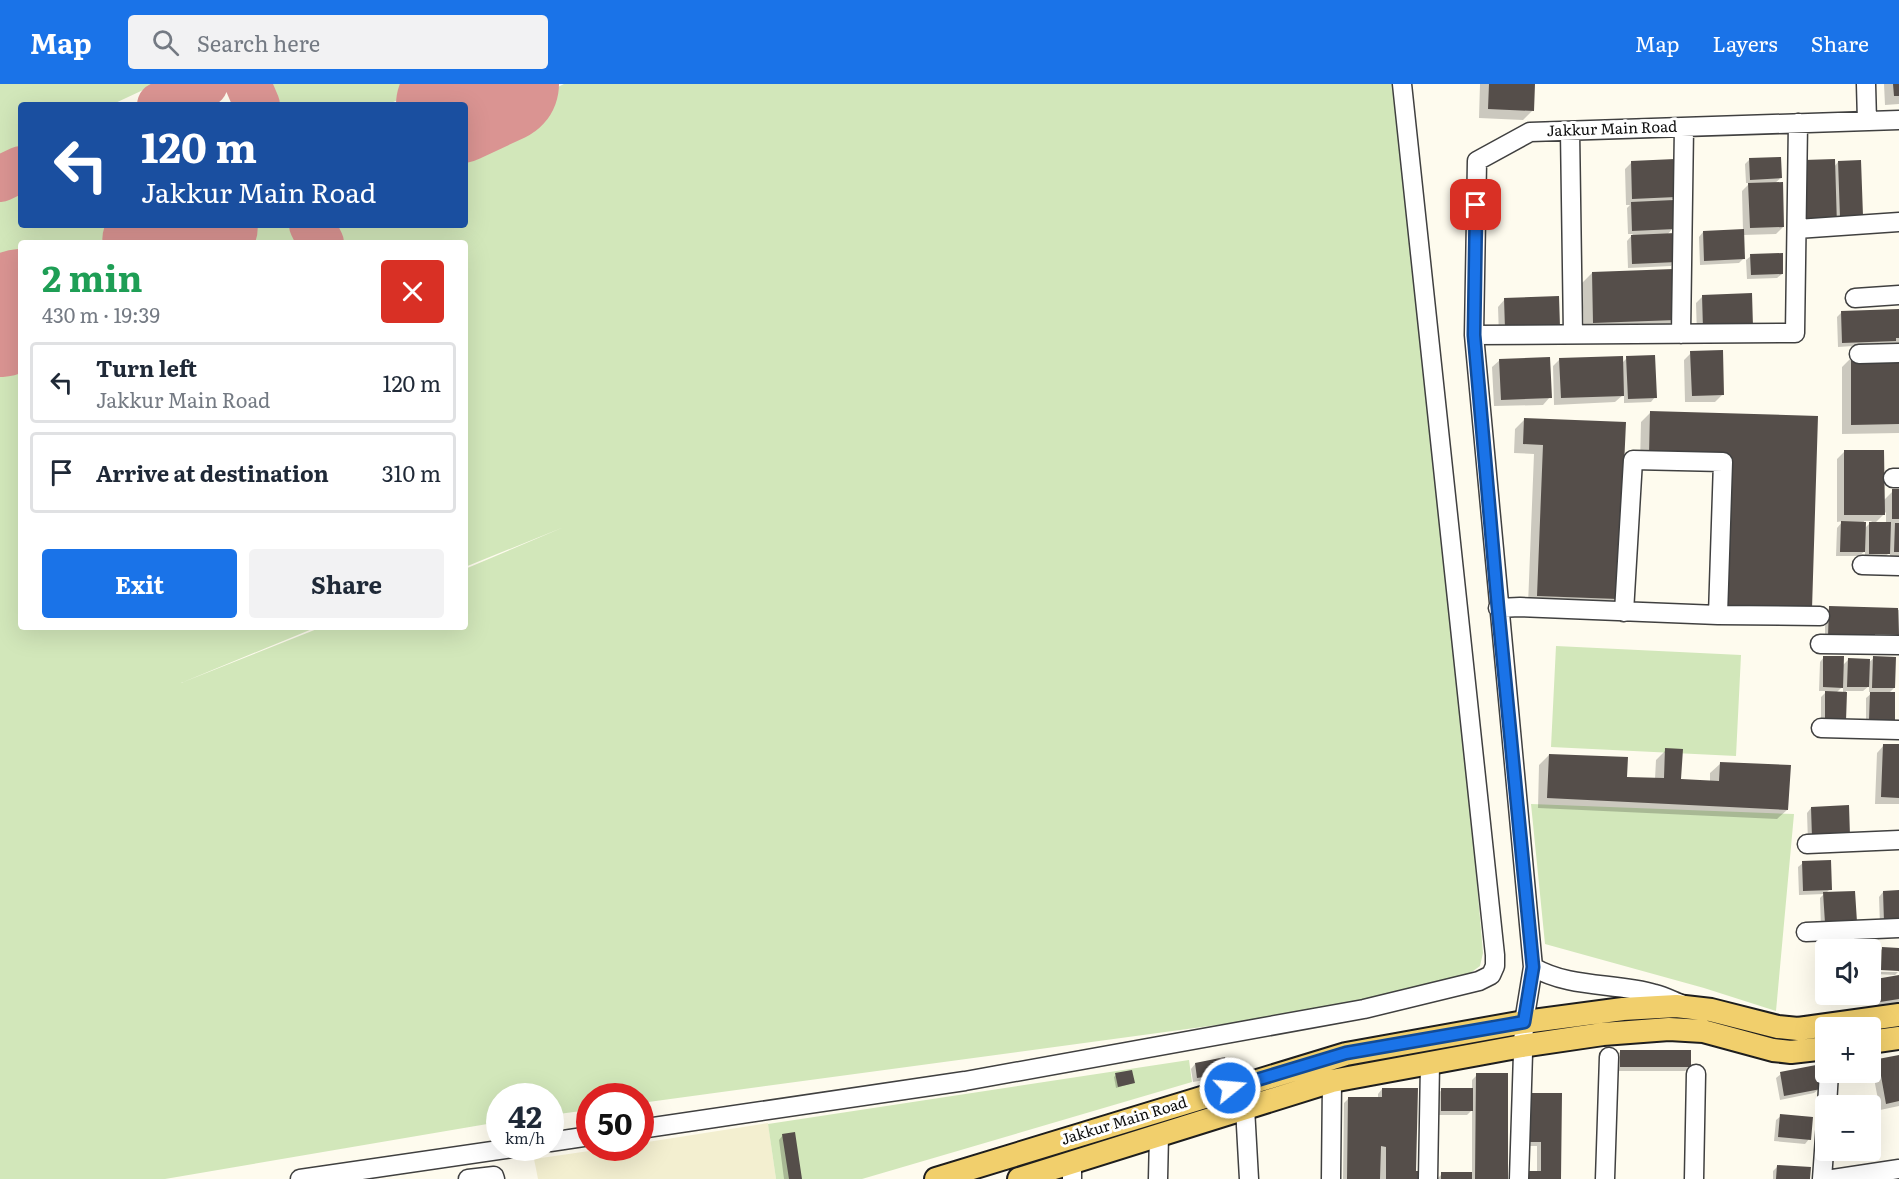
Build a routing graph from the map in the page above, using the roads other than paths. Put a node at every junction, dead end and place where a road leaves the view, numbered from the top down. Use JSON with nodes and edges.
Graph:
{"nodes":[{"id":1,"x":1402,"y":84,"type":"edge"},
{"id":2,"x":1866,"y":84,"type":"edge"},
{"id":3,"x":1899,"y":120,"type":"edge"},
{"id":4,"x":1867,"y":121,"type":"junction"},
{"id":5,"x":1798,"y":123,"type":"junction"},
{"id":6,"x":1683,"y":127,"type":"junction"},
{"id":7,"x":1570,"y":131,"type":"junction"},
{"id":8,"x":1899,"y":222,"type":"edge"},
{"id":9,"x":1797,"y":229,"type":"junction"},
{"id":10,"x":1899,"y":296,"type":"edge"},
{"id":11,"x":1855,"y":298,"type":"dead end"},
{"id":12,"x":1573,"y":334,"type":"junction"},
{"id":13,"x":1681,"y":334,"type":"junction"},
{"id":14,"x":1474,"y":335,"type":"junction"},
{"id":15,"x":1899,"y":353,"type":"edge"},
{"id":16,"x":1858,"y":354,"type":"dead end"},
{"id":17,"x":1862,"y":565,"type":"dead end"},
{"id":18,"x":1899,"y":566,"type":"edge"},
{"id":19,"x":1498,"y":608,"type":"junction"},
{"id":20,"x":1624,"y":612,"type":"junction"},
{"id":21,"x":1718,"y":615,"type":"junction"},
{"id":22,"x":1820,"y":616,"type":"dead end"},
{"id":23,"x":1820,"y":644,"type":"dead end"},
{"id":24,"x":1899,"y":645,"type":"edge"},
{"id":25,"x":1821,"y":728,"type":"dead end"},
{"id":26,"x":1899,"y":730,"type":"edge"},
{"id":27,"x":1899,"y":840,"type":"edge"},
{"id":28,"x":1807,"y":844,"type":"dead end"},
{"id":29,"x":1899,"y":928,"type":"edge"},
{"id":30,"x":1806,"y":932,"type":"dead end"},
{"id":31,"x":1533,"y":967,"type":"junction"},
{"id":32,"x":1688,"y":1007,"type":"junction"},
{"id":33,"x":1899,"y":1015,"type":"edge"},
{"id":34,"x":1524,"y":1022,"type":"junction"},
{"id":35,"x":1899,"y":1038,"type":"edge"},
{"id":36,"x":1881,"y":1040,"type":"edge"},
{"id":37,"x":1522,"y":1047,"type":"junction"},
{"id":38,"x":1815,"y":1049,"type":"edge"},
{"id":39,"x":1609,"y":1057,"type":"dead end"},
{"id":40,"x":1430,"y":1064,"type":"junction"},
{"id":41,"x":1696,"y":1074,"type":"dead end"},
{"id":42,"x":1332,"y":1081,"type":"junction"},
{"id":43,"x":1245,"y":1108,"type":"junction"},
{"id":44,"x":654,"y":1127,"type":"edge"},
{"id":45,"x":1159,"y":1135,"type":"junction"},
{"id":46,"x":486,"y":1152,"type":"edge"},
{"id":47,"x":1823,"y":1161,"type":"edge"},
{"id":48,"x":1899,"y":1169,"type":"edge"},
{"id":49,"x":1072,"y":1171,"type":"edge"},
{"id":50,"x":300,"y":1179,"type":"edge"},
{"id":51,"x":468,"y":1179,"type":"edge"},
{"id":52,"x":495,"y":1179,"type":"edge"},
{"id":53,"x":936,"y":1179,"type":"edge"},
{"id":54,"x":1019,"y":1179,"type":"edge"},
{"id":55,"x":1158,"y":1179,"type":"edge"},
{"id":56,"x":1249,"y":1179,"type":"edge"},
{"id":57,"x":1331,"y":1179,"type":"edge"},
{"id":58,"x":1428,"y":1179,"type":"edge"},
{"id":59,"x":1519,"y":1179,"type":"edge"},
{"id":60,"x":1605,"y":1179,"type":"edge"},
{"id":61,"x":1694,"y":1179,"type":"edge"},
{"id":62,"x":1822,"y":1179,"type":"edge"},
{"id":63,"x":1833,"y":1179,"type":"edge"}],
"edges":[{"from":1,"to":44,"type":"street"},
{"from":2,"to":4,"type":"street"},
{"from":3,"to":4,"type":"street","name":"Jakkur Main Road"},
{"from":4,"to":5,"type":"street","name":"Jakkur Main Road"},
{"from":5,"to":6,"type":"street","name":"Jakkur Main Road"},
{"from":5,"to":9,"type":"street"},
{"from":6,"to":7,"type":"street","name":"Jakkur Main Road"},
{"from":6,"to":13,"type":"street"},
{"from":7,"to":12,"type":"street"},
{"from":7,"to":14,"type":"street","name":"Jakkur Main Road"},
{"from":8,"to":9,"type":"street"},
{"from":9,"to":13,"type":"street"},
{"from":10,"to":11,"type":"street"},
{"from":12,"to":13,"type":"street"},
{"from":12,"to":14,"type":"street"},
{"from":14,"to":19,"type":"street","name":"Jakkur Main Road"},
{"from":15,"to":16,"type":"street"},
{"from":17,"to":18,"type":"street"},
{"from":19,"to":20,"type":"street"},
{"from":19,"to":31,"type":"street","name":"Jakkur Main Road"},
{"from":20,"to":21,"type":"street"},
{"from":20,"to":21,"type":"street"},
{"from":21,"to":22,"type":"street"},
{"from":23,"to":24,"type":"street"},
{"from":25,"to":26,"type":"street"},
{"from":27,"to":28,"type":"street"},
{"from":29,"to":30,"type":"street"},
{"from":31,"to":32,"type":"street"},
{"from":31,"to":34,"type":"street","name":"Jakkur Main Road"},
{"from":32,"to":33,"type":"main road"},
{"from":32,"to":34,"type":"main road"},
{"from":34,"to":37,"type":"street","name":"Jakkur Main Road"},
{"from":34,"to":53,"type":"main road","name":"Jakkur Main Road"},
{"from":35,"to":36,"type":"main road"},
{"from":37,"to":38,"type":"main road"},
{"from":37,"to":40,"type":"main road","name":"Jakkur Main Road"},
{"from":37,"to":59,"type":"street"},
{"from":39,"to":60,"type":"street"},
{"from":40,"to":42,"type":"main road","name":"Jakkur Main Road"},
{"from":40,"to":58,"type":"street"},
{"from":41,"to":61,"type":"street"},
{"from":42,"to":43,"type":"main road","name":"Jakkur Main Road"},
{"from":42,"to":57,"type":"street"},
{"from":43,"to":45,"type":"main road","name":"Jakkur Main Road"},
{"from":43,"to":56,"type":"street"},
{"from":45,"to":49,"type":"main road","name":"Jakkur Main Road"},
{"from":45,"to":55,"type":"street"},
{"from":46,"to":50,"type":"street"},
{"from":47,"to":62,"type":"street"},
{"from":48,"to":63,"type":"street"},
{"from":49,"to":54,"type":"main road","name":"Jakkur Main Road"},
{"from":51,"to":52,"type":"street"}]}
